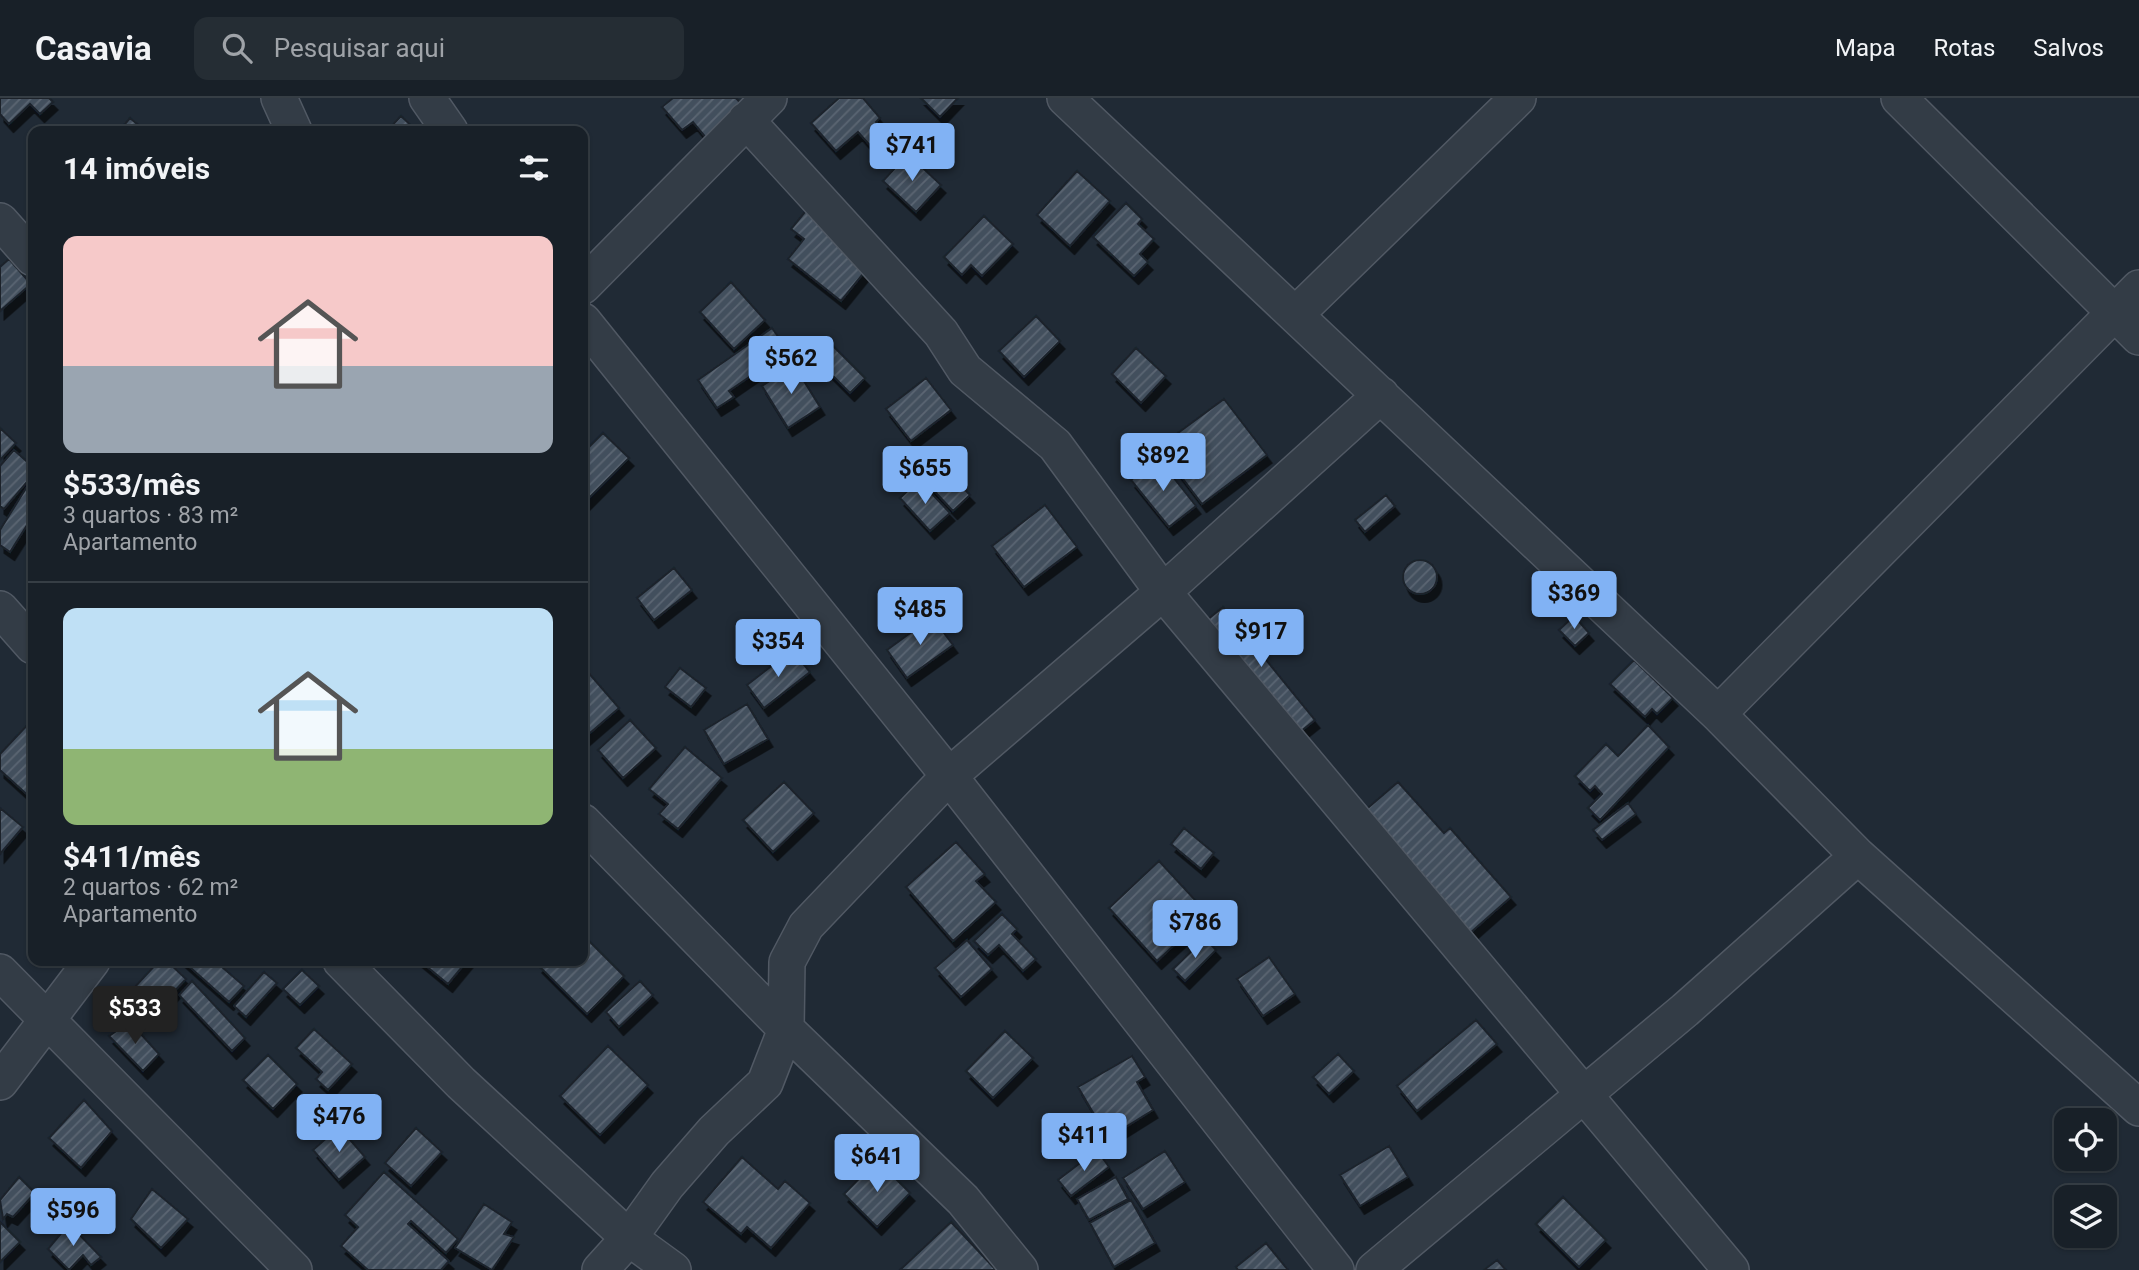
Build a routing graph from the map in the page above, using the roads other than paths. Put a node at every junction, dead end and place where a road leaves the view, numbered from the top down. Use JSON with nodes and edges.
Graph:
{"nodes":[{"id":1,"x":279,"y":98,"type":"edge"},
{"id":2,"x":427,"y":98,"type":"edge"},
{"id":3,"x":1065,"y":98,"type":"edge"},
{"id":4,"x":1518,"y":98,"type":"edge"},
{"id":5,"x":1899,"y":98,"type":"edge"},
{"id":6,"x":757,"y":109,"type":"edge"},
{"id":7,"x":292,"y":126,"type":"edge"},
{"id":8,"x":447,"y":126,"type":"edge"},
{"id":9,"x":0,"y":222,"type":"edge"},
{"id":10,"x":28,"y":253,"type":"edge"},
{"id":11,"x":588,"y":281,"type":"edge"},
{"id":12,"x":2139,"y":288,"type":"edge"},
{"id":13,"x":2114,"y":312,"type":"junction"},
{"id":14,"x":1296,"y":314,"type":"junction"},
{"id":15,"x":588,"y":327,"type":"edge"},
{"id":16,"x":2139,"y":337,"type":"edge"},
{"id":17,"x":1381,"y":394,"type":"junction"},
{"id":18,"x":1163,"y":592,"type":"junction"},
{"id":19,"x":0,"y":609,"type":"edge"},
{"id":20,"x":28,"y":640,"type":"edge"},
{"id":21,"x":1718,"y":714,"type":"junction"},
{"id":22,"x":949,"y":776,"type":"junction"},
{"id":23,"x":588,"y":827,"type":"edge"},
{"id":24,"x":1858,"y":856,"type":"junction"},
{"id":25,"x":88,"y":966,"type":"edge"},
{"id":26,"x":346,"y":966,"type":"edge"},
{"id":27,"x":0,"y":972,"type":"edge"},
{"id":28,"x":47,"y":1022,"type":"junction"},
{"id":29,"x":786,"y":1029,"type":"junction"},
{"id":30,"x":0,"y":1082,"type":"edge"},
{"id":31,"x":1582,"y":1094,"type":"junction"},
{"id":32,"x":2135,"y":1097,"type":"edge"},
{"id":33,"x":629,"y":1238,"type":"junction"},
{"id":34,"x":294,"y":1270,"type":"edge"},
{"id":35,"x":600,"y":1270,"type":"edge"},
{"id":36,"x":673,"y":1270,"type":"edge"},
{"id":37,"x":1020,"y":1270,"type":"edge"},
{"id":38,"x":1335,"y":1270,"type":"edge"},
{"id":39,"x":1374,"y":1270,"type":"edge"},
{"id":40,"x":1731,"y":1270,"type":"edge"}],
"edges":[{"from":1,"to":7,"type":"street"},
{"from":2,"to":8,"type":"street"},
{"from":3,"to":14,"type":"street"},
{"from":4,"to":14,"type":"street"},
{"from":5,"to":13,"type":"street"},
{"from":6,"to":11,"type":"street"},
{"from":6,"to":18,"type":"street"},
{"from":9,"to":10,"type":"street"},
{"from":12,"to":13,"type":"street"},
{"from":13,"to":16,"type":"street"},
{"from":13,"to":21,"type":"street"},
{"from":14,"to":17,"type":"street"},
{"from":15,"to":22,"type":"street"},
{"from":17,"to":18,"type":"street"},
{"from":17,"to":21,"type":"street"},
{"from":18,"to":22,"type":"street"},
{"from":18,"to":31,"type":"street"},
{"from":19,"to":20,"type":"street"},
{"from":21,"to":24,"type":"street"},
{"from":22,"to":29,"type":"street"},
{"from":22,"to":38,"type":"street"},
{"from":23,"to":29,"type":"street"},
{"from":24,"to":31,"type":"street"},
{"from":24,"to":32,"type":"street"},
{"from":25,"to":28,"type":"street"},
{"from":26,"to":33,"type":"street"},
{"from":27,"to":28,"type":"street"},
{"from":28,"to":30,"type":"street"},
{"from":28,"to":34,"type":"street"},
{"from":29,"to":33,"type":"street"},
{"from":29,"to":37,"type":"street"},
{"from":31,"to":39,"type":"street"},
{"from":31,"to":40,"type":"street"},
{"from":33,"to":35,"type":"street"},
{"from":33,"to":36,"type":"street"}]}
